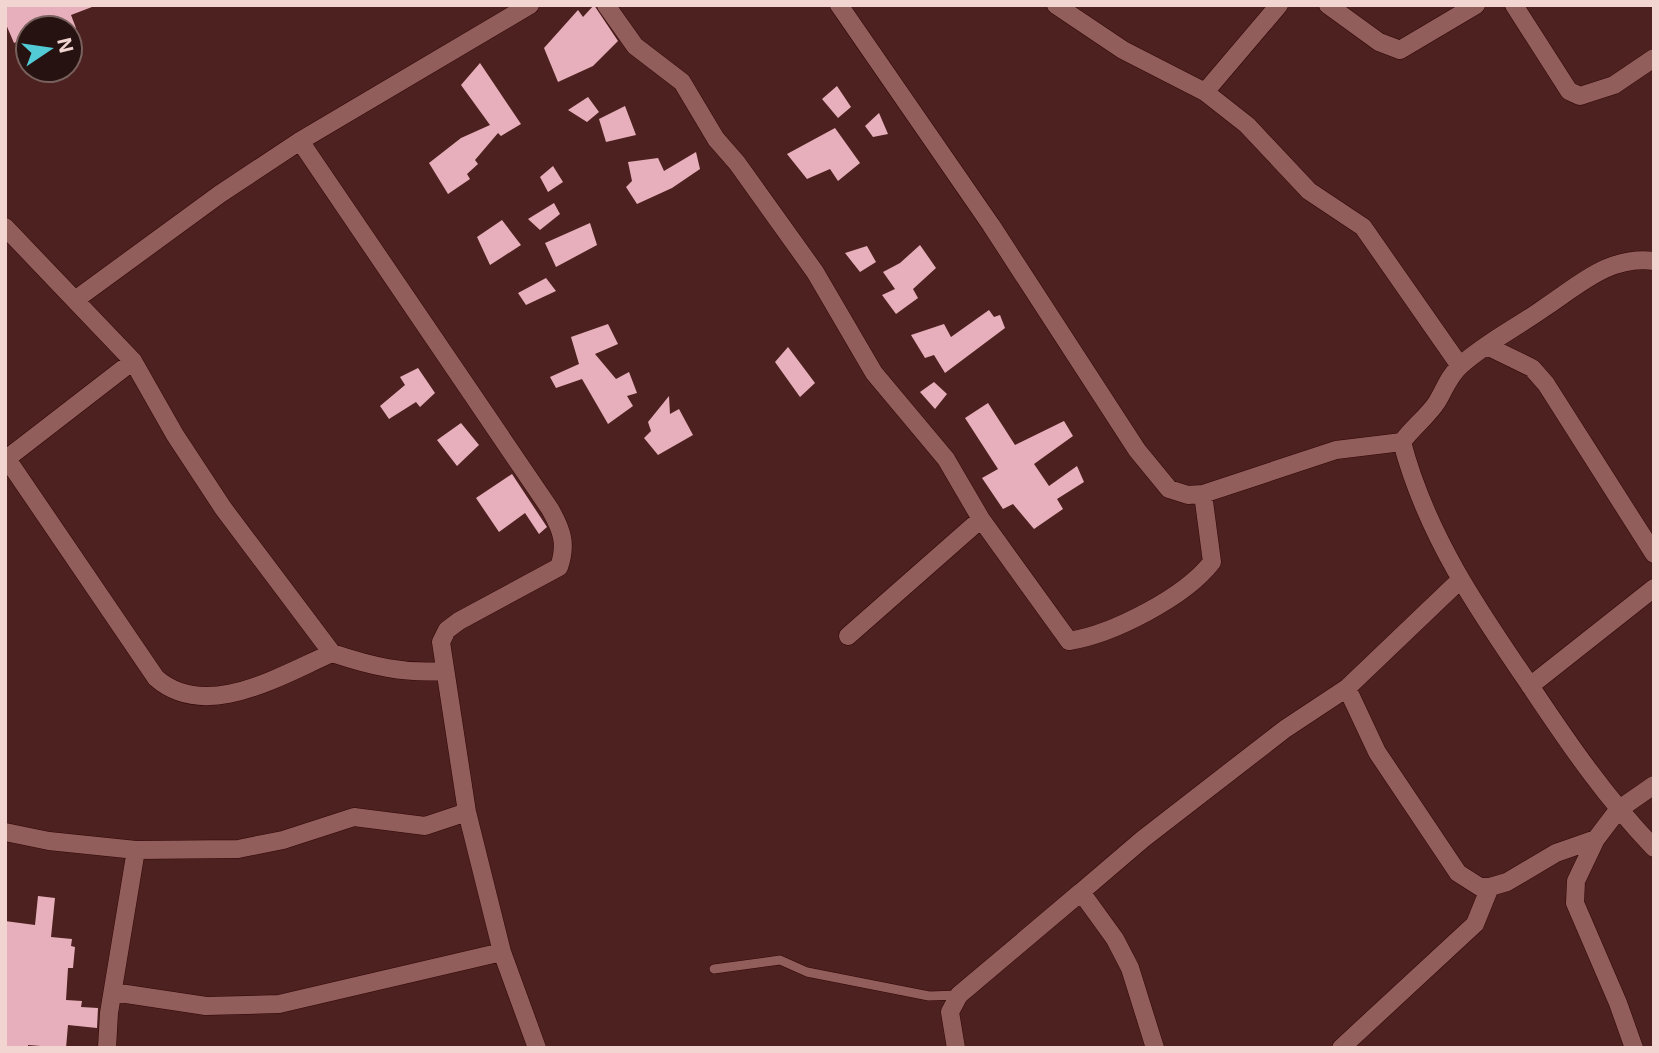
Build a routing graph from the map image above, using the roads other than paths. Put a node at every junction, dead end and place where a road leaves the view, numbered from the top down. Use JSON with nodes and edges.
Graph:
{"nodes":[{"id":1,"x":530,"y":5,"type":"edge"},
{"id":2,"x":606,"y":5,"type":"edge"},
{"id":3,"x":839,"y":5,"type":"edge"},
{"id":4,"x":1056,"y":5,"type":"edge"},
{"id":5,"x":1279,"y":5,"type":"edge"},
{"id":6,"x":1328,"y":5,"type":"edge"},
{"id":7,"x":1476,"y":5,"type":"edge"},
{"id":8,"x":1514,"y":5,"type":"edge"},
{"id":9,"x":1654,"y":58,"type":"edge"},
{"id":10,"x":1205,"y":92,"type":"junction"},
{"id":11,"x":300,"y":141,"type":"junction"},
{"id":12,"x":5,"y":228,"type":"edge"},
{"id":13,"x":1654,"y":261,"type":"edge"},
{"id":14,"x":75,"y":300,"type":"junction"},
{"id":15,"x":1487,"y":346,"type":"junction"},
{"id":16,"x":133,"y":361,"type":"junction"},
{"id":17,"x":1460,"y":366,"type":"junction"},
{"id":18,"x":1402,"y":442,"type":"junction"},
{"id":19,"x":6,"y":458,"type":"edge"},
{"id":20,"x":1203,"y":494,"type":"junction"},
{"id":21,"x":981,"y":519,"type":"junction"},
{"id":22,"x":1654,"y":554,"type":"edge"},
{"id":23,"x":1460,"y":581,"type":"junction"},
{"id":24,"x":1654,"y":588,"type":"edge"},
{"id":25,"x":848,"y":636,"type":"dead end"},
{"id":26,"x":332,"y":653,"type":"junction"},
{"id":27,"x":444,"y":671,"type":"junction"},
{"id":28,"x":1530,"y":686,"type":"junction"},
{"id":29,"x":1347,"y":688,"type":"junction"},
{"id":30,"x":1654,"y":785,"type":"edge"},
{"id":31,"x":1618,"y":810,"type":"junction"},
{"id":32,"x":467,"y":812,"type":"junction"},
{"id":33,"x":5,"y":832,"type":"edge"},
{"id":34,"x":1596,"y":839,"type":"junction"},
{"id":35,"x":1654,"y":848,"type":"edge"},
{"id":36,"x":136,"y":850,"type":"junction"},
{"id":37,"x":1490,"y":887,"type":"junction"},
{"id":38,"x":1081,"y":892,"type":"junction"},
{"id":39,"x":502,"y":953,"type":"junction"},
{"id":40,"x":714,"y":969,"type":"dead end"},
{"id":41,"x":113,"y":992,"type":"junction"},
{"id":42,"x":959,"y":995,"type":"junction"},
{"id":43,"x":107,"y":1048,"type":"edge"},
{"id":44,"x":537,"y":1048,"type":"edge"},
{"id":45,"x":956,"y":1048,"type":"edge"},
{"id":46,"x":1155,"y":1048,"type":"edge"},
{"id":47,"x":1341,"y":1048,"type":"edge"},
{"id":48,"x":1634,"y":1048,"type":"edge"}],
"edges":[{"from":1,"to":11,"type":"street"},
{"from":2,"to":21,"type":"street"},
{"from":3,"to":20,"type":"street"},
{"from":4,"to":10,"type":"street"},
{"from":5,"to":10,"type":"street"},
{"from":6,"to":7,"type":"street"},
{"from":8,"to":9,"type":"street"},
{"from":10,"to":17,"type":"street"},
{"from":11,"to":14,"type":"street"},
{"from":11,"to":27,"type":"street"},
{"from":12,"to":14,"type":"street"},
{"from":13,"to":15,"type":"street"},
{"from":14,"to":16,"type":"street"},
{"from":15,"to":17,"type":"street"},
{"from":15,"to":22,"type":"street"},
{"from":16,"to":19,"type":"street"},
{"from":16,"to":26,"type":"street"},
{"from":17,"to":18,"type":"street"},
{"from":18,"to":20,"type":"street"},
{"from":18,"to":23,"type":"street"},
{"from":19,"to":26,"type":"street"},
{"from":20,"to":21,"type":"street"},
{"from":21,"to":25,"type":"street"},
{"from":23,"to":28,"type":"street"},
{"from":23,"to":29,"type":"street"},
{"from":24,"to":28,"type":"street"},
{"from":26,"to":27,"type":"street"},
{"from":27,"to":32,"type":"street"},
{"from":28,"to":31,"type":"street"},
{"from":29,"to":37,"type":"street"},
{"from":29,"to":38,"type":"street"},
{"from":30,"to":31,"type":"street"},
{"from":31,"to":34,"type":"street"},
{"from":31,"to":35,"type":"street"},
{"from":32,"to":36,"type":"street"},
{"from":32,"to":39,"type":"street"},
{"from":33,"to":36,"type":"street"},
{"from":34,"to":37,"type":"street"},
{"from":34,"to":48,"type":"street"},
{"from":36,"to":41,"type":"street"},
{"from":37,"to":47,"type":"street"},
{"from":38,"to":42,"type":"street"},
{"from":38,"to":46,"type":"street"},
{"from":39,"to":41,"type":"street"},
{"from":39,"to":44,"type":"street"},
{"from":40,"to":42,"type":"lane"},
{"from":41,"to":43,"type":"street"},
{"from":42,"to":45,"type":"street"}]}
